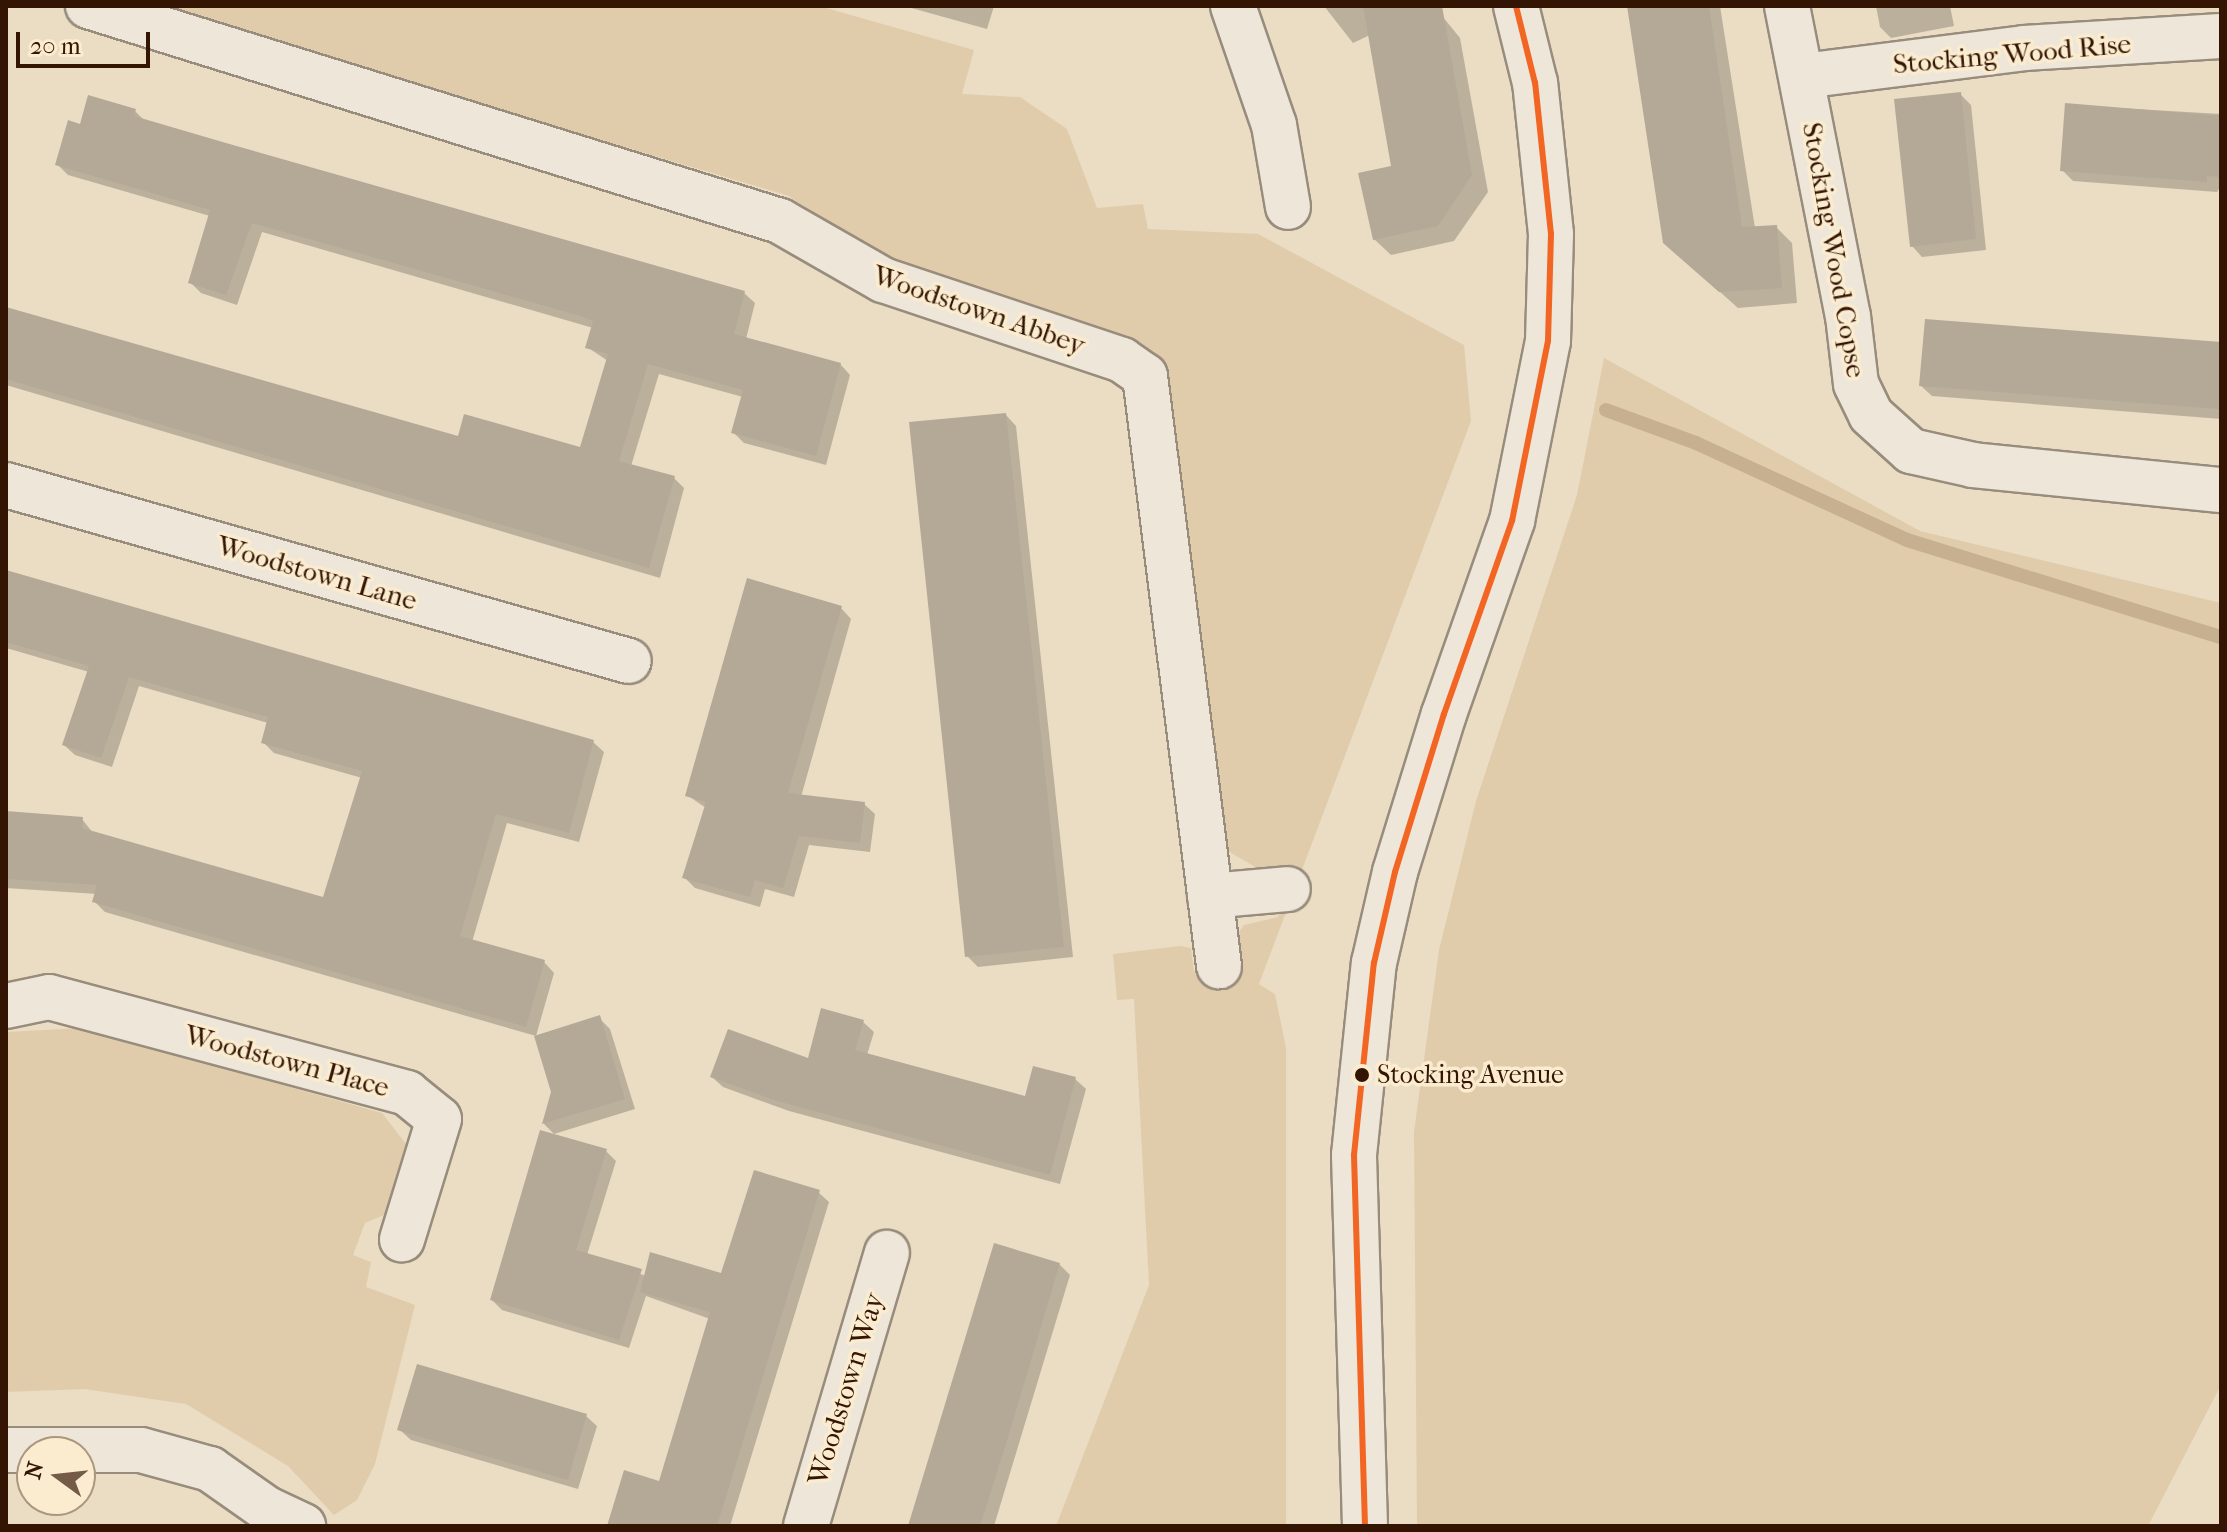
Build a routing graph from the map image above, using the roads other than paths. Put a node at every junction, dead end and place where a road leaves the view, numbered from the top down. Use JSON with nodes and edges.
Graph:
{"nodes":[{"id":1,"x":88,"y":6,"type":"edge"},
{"id":2,"x":1233,"y":6,"type":"edge"},
{"id":3,"x":1516,"y":6,"type":"edge"},
{"id":4,"x":1787,"y":6,"type":"edge"},
{"id":5,"x":2221,"y":36,"type":"edge"},
{"id":6,"x":1803,"y":76,"type":"junction"},
{"id":7,"x":1288,"y":207,"type":"dead end"},
{"id":8,"x":6,"y":485,"type":"edge"},
{"id":9,"x":2221,"y":490,"type":"edge"},
{"id":10,"x":629,"y":661,"type":"dead end"},
{"id":11,"x":1288,"y":889,"type":"dead end"},
{"id":12,"x":1210,"y":896,"type":"junction"},
{"id":13,"x":1219,"y":966,"type":"dead end"},
{"id":14,"x":6,"y":1006,"type":"edge"},
{"id":15,"x":402,"y":1239,"type":"dead end"},
{"id":16,"x":887,"y":1253,"type":"dead end"},
{"id":17,"x":6,"y":1450,"type":"edge"},
{"id":18,"x":277,"y":1520,"type":"edge"},
{"id":19,"x":806,"y":1526,"type":"edge"},
{"id":20,"x":1365,"y":1526,"type":"edge"}],
"edges":[{"from":1,"to":12,"type":"street","name":"Woodstown Abbey"},
{"from":2,"to":7,"type":"street"},
{"from":3,"to":20,"type":"street"},
{"from":4,"to":6,"type":"street","name":"Stocking Wood Copse"},
{"from":5,"to":6,"type":"street","name":"Stocking Wood Rise"},
{"from":6,"to":9,"type":"street","name":"Stocking Wood Copse"},
{"from":8,"to":10,"type":"street","name":"Woodstown Lane"},
{"from":11,"to":12,"type":"street"},
{"from":12,"to":13,"type":"street","name":"Woodstown Abbey"},
{"from":14,"to":15,"type":"street","name":"Woodstown Place"},
{"from":16,"to":19,"type":"street","name":"Woodstown Way"},
{"from":17,"to":18,"type":"street"}]}
